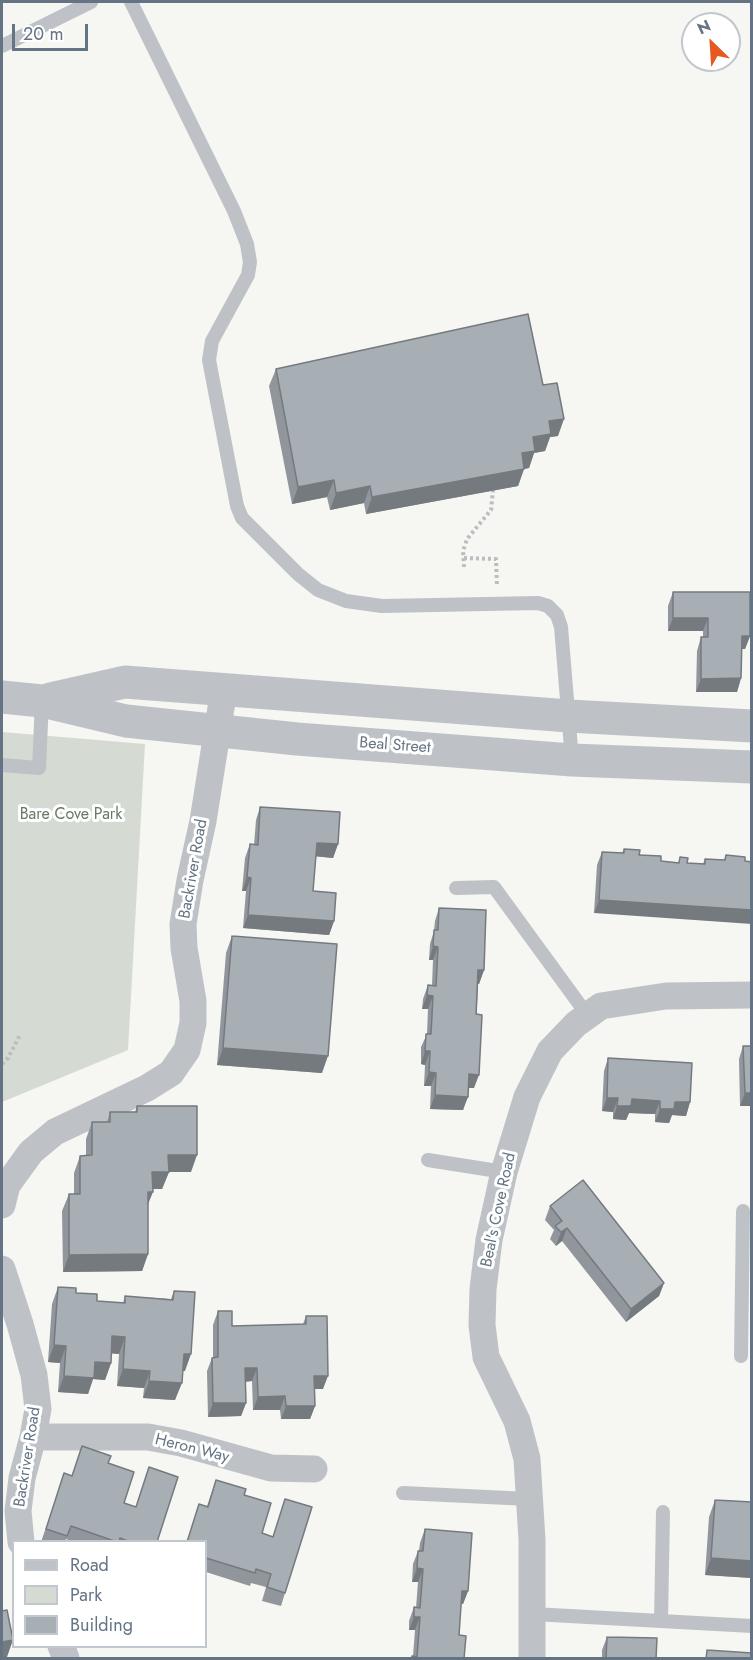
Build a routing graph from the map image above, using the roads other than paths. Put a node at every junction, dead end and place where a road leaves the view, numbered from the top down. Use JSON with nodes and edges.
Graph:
{"nodes":[{"id":1,"x":91,"y":2,"type":"edge"},
{"id":2,"x":131,"y":2,"type":"edge"},
{"id":3,"x":71,"y":6,"type":"edge"},
{"id":4,"x":2,"y":46,"type":"edge"},
{"id":5,"x":224,"y":689,"type":"junction"},
{"id":6,"x":2,"y":697,"type":"edge"},
{"id":7,"x":42,"y":701,"type":"junction"},
{"id":8,"x":569,"y":716,"type":"junction"},
{"id":9,"x":752,"y":726,"type":"edge"},
{"id":10,"x":217,"y":730,"type":"junction"},
{"id":11,"x":572,"y":759,"type":"junction"},
{"id":12,"x":2,"y":765,"type":"edge"},
{"id":13,"x":752,"y":767,"type":"edge"},
{"id":14,"x":456,"y":888,"type":"dead end"},
{"id":15,"x":752,"y":995,"type":"edge"},
{"id":16,"x":588,"y":1016,"type":"junction"},
{"id":17,"x":428,"y":1161,"type":"dead end"},
{"id":18,"x":504,"y":1172,"type":"junction"},
{"id":19,"x":2,"y":1205,"type":"edge"},
{"id":20,"x":743,"y":1211,"type":"dead end"},
{"id":21,"x":2,"y":1269,"type":"edge"},
{"id":22,"x":747,"y":1284,"type":"edge"},
{"id":23,"x":741,"y":1356,"type":"dead end"},
{"id":24,"x":33,"y":1437,"type":"junction"},
{"id":25,"x":314,"y":1469,"type":"dead end"},
{"id":26,"x":403,"y":1493,"type":"dead end"},
{"id":27,"x":529,"y":1499,"type":"junction"},
{"id":28,"x":663,"y":1512,"type":"dead end"},
{"id":29,"x":21,"y":1540,"type":"edge"},
{"id":30,"x":533,"y":1614,"type":"junction"},
{"id":31,"x":661,"y":1621,"type":"junction"},
{"id":32,"x":752,"y":1626,"type":"edge"},
{"id":33,"x":532,"y":1659,"type":"edge"}],
"edges":[{"from":1,"to":3,"type":"lane"},
{"from":2,"to":8,"type":"lane"},
{"from":3,"to":4,"type":"lane"},
{"from":5,"to":7,"type":"street","name":"Beal Street"},
{"from":5,"to":8,"type":"street","name":"Beal Street"},
{"from":5,"to":10,"type":"street","name":"Backriver Road"},
{"from":6,"to":7,"type":"street","name":"Beal Street"},
{"from":7,"to":10,"type":"street","name":"Beal Street"},
{"from":7,"to":12,"type":"lane"},
{"from":8,"to":9,"type":"street","name":"Beal Street"},
{"from":8,"to":11,"type":"lane"},
{"from":10,"to":11,"type":"street","name":"Beal Street"},
{"from":10,"to":19,"type":"street","name":"Backriver Road"},
{"from":11,"to":13,"type":"street","name":"Beal Street"},
{"from":14,"to":16,"type":"lane"},
{"from":15,"to":16,"type":"street","name":"Beal's Cove Road"},
{"from":16,"to":18,"type":"street","name":"Beal's Cove Road"},
{"from":17,"to":18,"type":"lane"},
{"from":18,"to":27,"type":"street","name":"Beal's Cove Road"},
{"from":20,"to":22,"type":"lane"},
{"from":21,"to":24,"type":"street","name":"Backriver Road"},
{"from":22,"to":23,"type":"lane"},
{"from":24,"to":25,"type":"street","name":"Heron Way"},
{"from":24,"to":29,"type":"street","name":"Backriver Road"},
{"from":26,"to":27,"type":"lane"},
{"from":27,"to":30,"type":"street","name":"Beal's Cove Road"},
{"from":28,"to":31,"type":"lane"},
{"from":30,"to":31,"type":"lane"},
{"from":30,"to":33,"type":"street","name":"Beal's Cove Road"},
{"from":31,"to":32,"type":"lane"}]}
